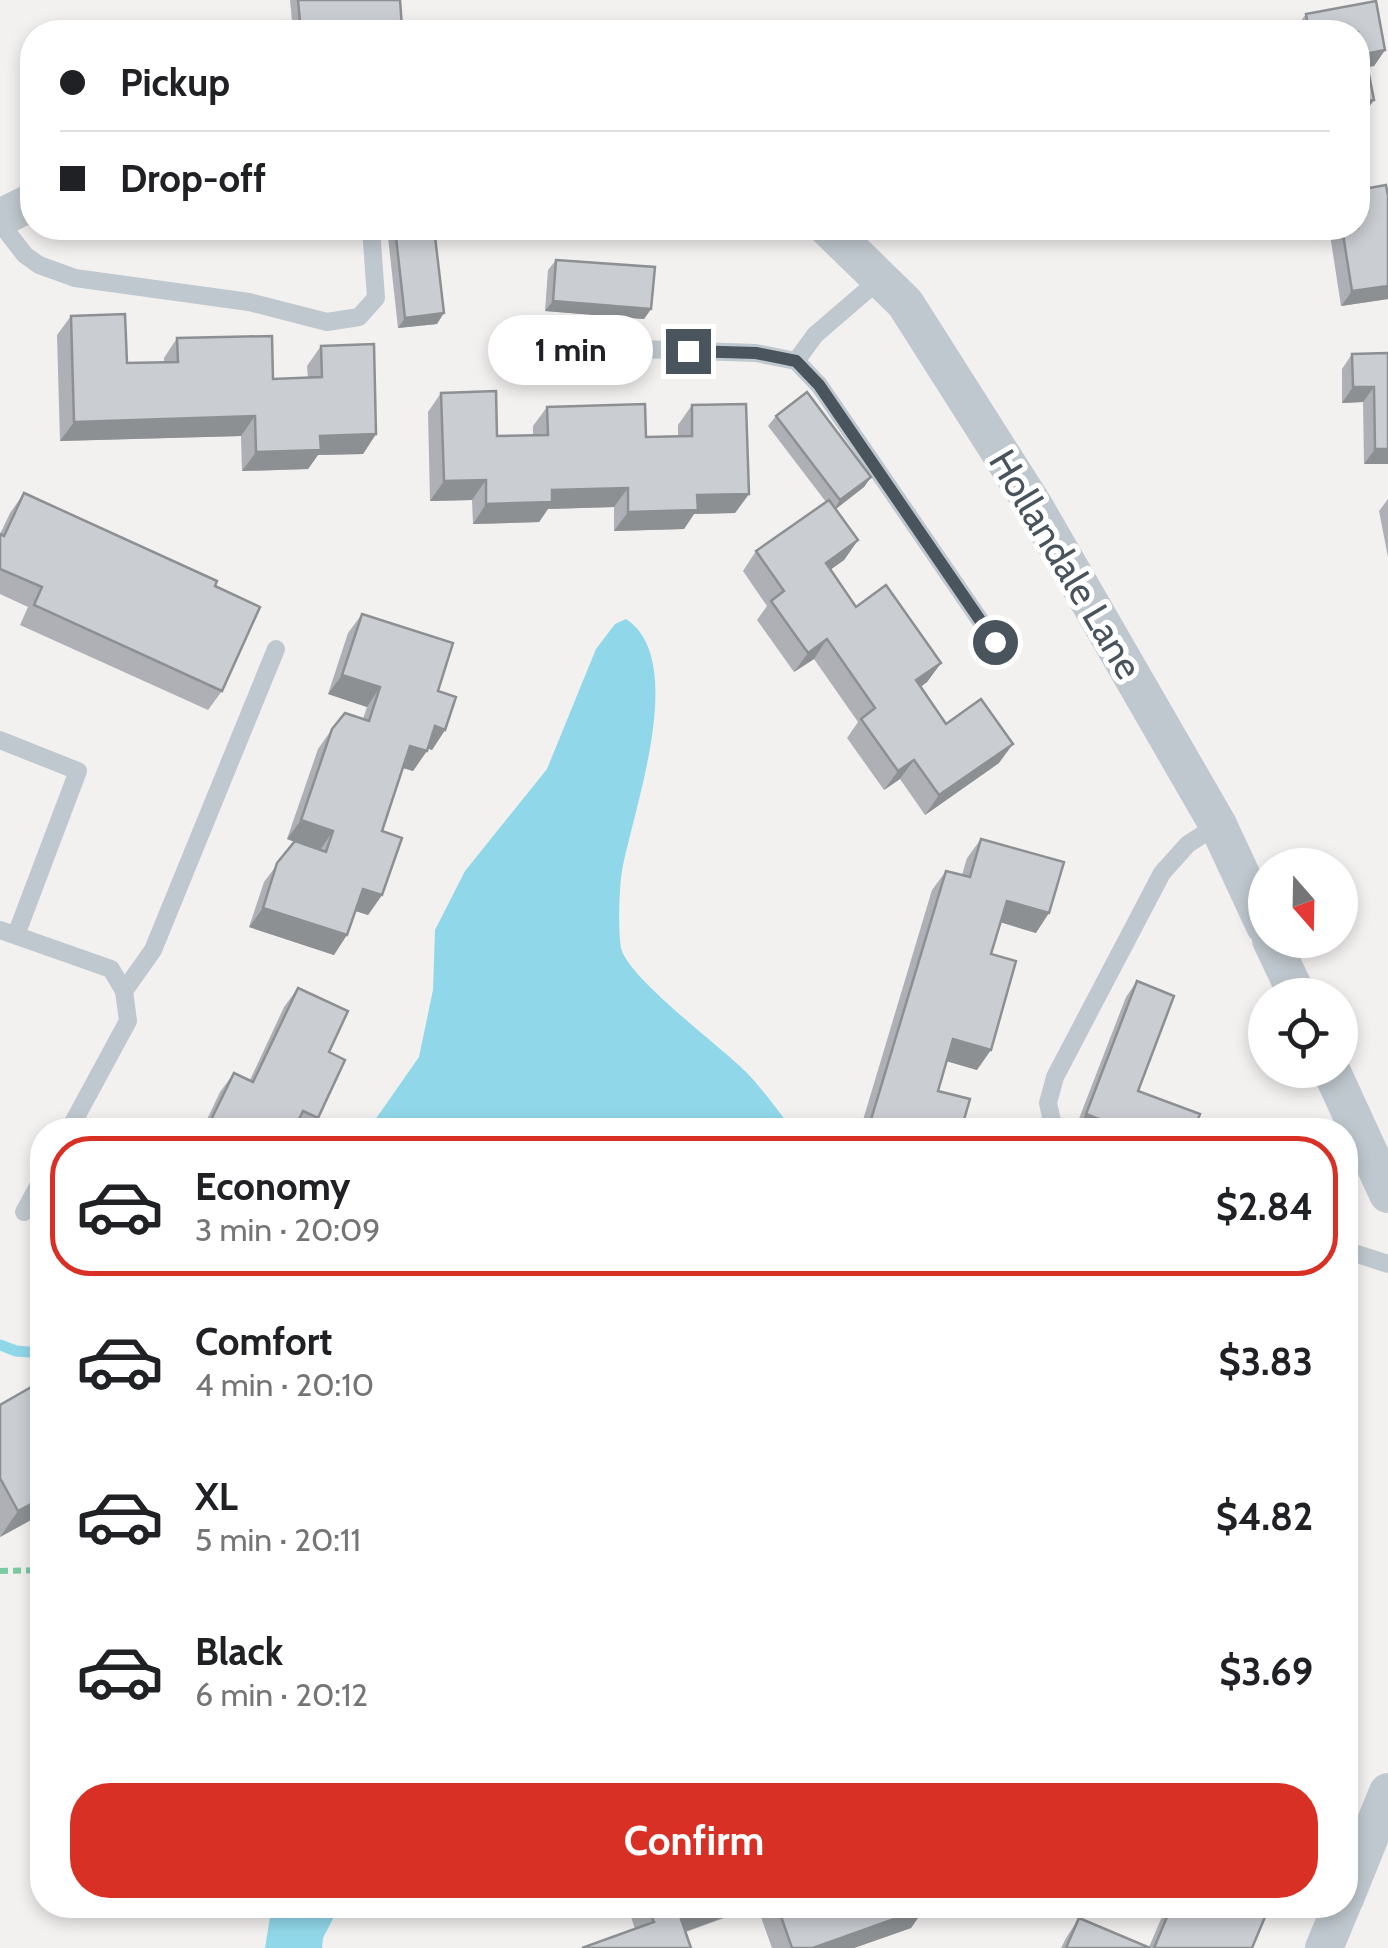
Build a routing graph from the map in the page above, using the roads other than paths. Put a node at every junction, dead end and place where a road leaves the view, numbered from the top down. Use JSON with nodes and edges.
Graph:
{"nodes":[{"id":1,"x":0,"y":220,"type":"edge"},
{"id":2,"x":372,"y":240,"type":"edge"},
{"id":3,"x":840,"y":240,"type":"edge"},
{"id":4,"x":880,"y":279,"type":"junction"},
{"id":5,"x":553,"y":346,"type":"dead end"},
{"id":6,"x":796,"y":361,"type":"junction"},
{"id":7,"x":995,"y":642,"type":"dead end"},
{"id":8,"x":276,"y":649,"type":"dead end"},
{"id":9,"x":0,"y":740,"type":"edge"},
{"id":10,"x":1218,"y":824,"type":"junction"},
{"id":11,"x":1248,"y":889,"type":"edge"},
{"id":12,"x":8,"y":932,"type":"edge"},
{"id":13,"x":124,"y":991,"type":"junction"},
{"id":14,"x":1339,"y":1088,"type":"edge"},
{"id":15,"x":75,"y":1118,"type":"edge"},
{"id":16,"x":1051,"y":1118,"type":"edge"},
{"id":17,"x":1353,"y":1118,"type":"edge"},
{"id":18,"x":1358,"y":1129,"type":"edge"},
{"id":19,"x":1388,"y":1194,"type":"edge"},
{"id":20,"x":30,"y":1201,"type":"edge"},
{"id":21,"x":24,"y":1212,"type":"dead end"},
{"id":22,"x":1358,"y":1254,"type":"edge"},
{"id":23,"x":1388,"y":1264,"type":"edge"},
{"id":24,"x":1388,"y":1792,"type":"edge"},
{"id":25,"x":1358,"y":1866,"type":"edge"},
{"id":26,"x":1337,"y":1918,"type":"edge"},
{"id":27,"x":1324,"y":1948,"type":"edge"}],
"edges":[{"from":1,"to":2,"type":"lane"},
{"from":3,"to":4,"type":"street","name":"Hollandale Lane"},
{"from":4,"to":6,"type":"lane"},
{"from":4,"to":10,"type":"street","name":"Hollandale Lane"},
{"from":5,"to":6,"type":"lane"},
{"from":6,"to":7,"type":"lane"},
{"from":8,"to":13,"type":"lane"},
{"from":9,"to":12,"type":"lane"},
{"from":10,"to":11,"type":"street","name":"Hollandale Lane"},
{"from":10,"to":16,"type":"lane"},
{"from":12,"to":13,"type":"lane"},
{"from":13,"to":15,"type":"lane"},
{"from":14,"to":17,"type":"street"},
{"from":18,"to":19,"type":"street"},
{"from":20,"to":21,"type":"lane"},
{"from":22,"to":23,"type":"lane"},
{"from":24,"to":25,"type":"street"},
{"from":26,"to":27,"type":"street"}]}
